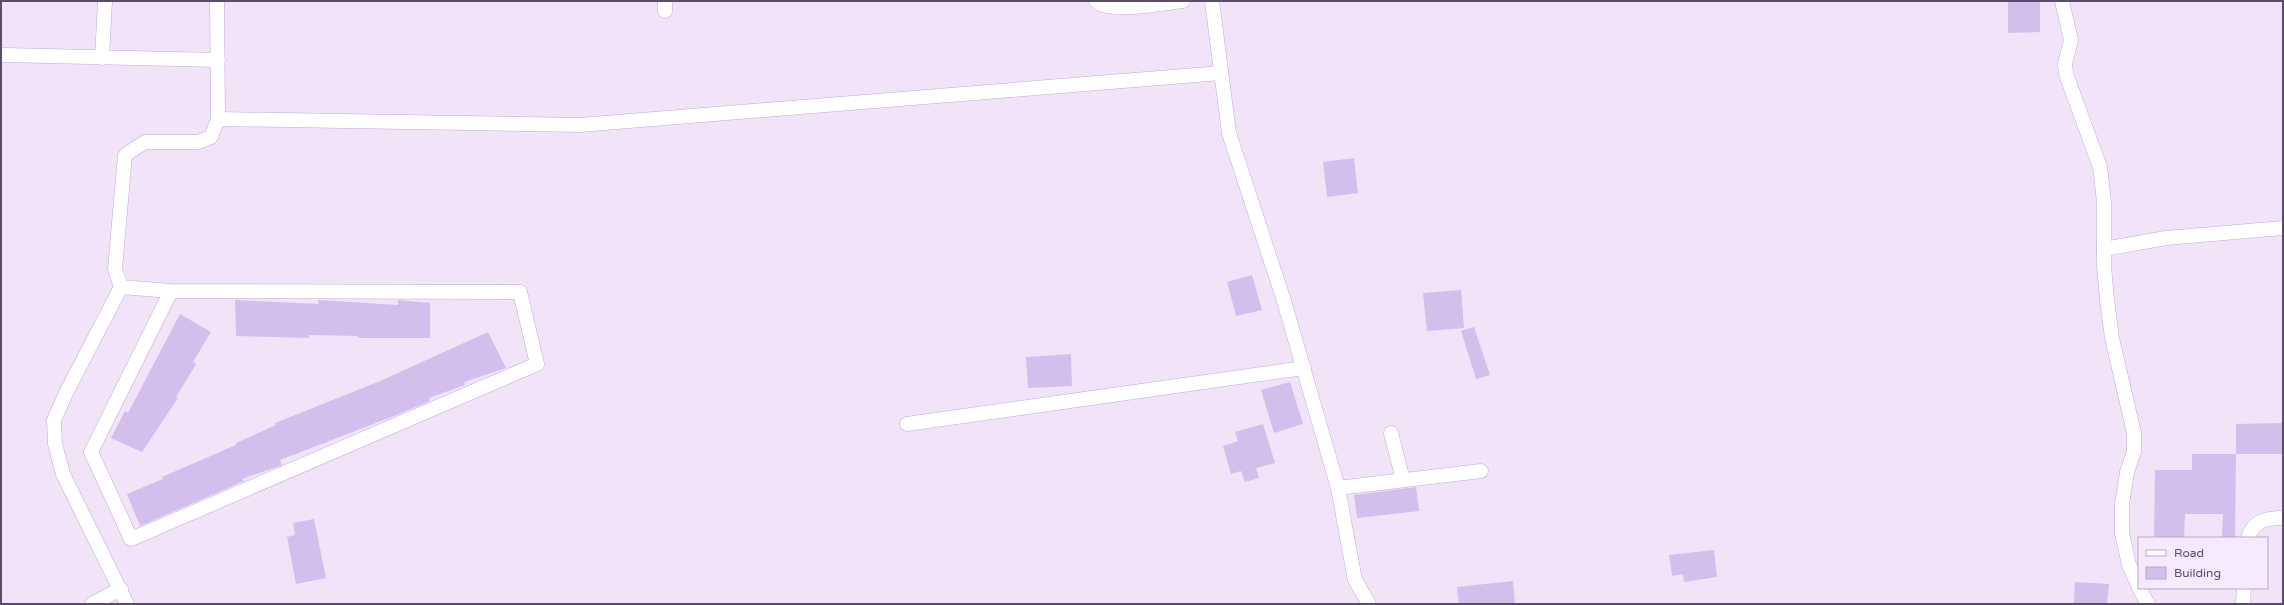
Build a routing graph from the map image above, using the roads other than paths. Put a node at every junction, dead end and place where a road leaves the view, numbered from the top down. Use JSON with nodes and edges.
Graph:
{"nodes":[{"id":1,"x":105,"y":1,"type":"edge"},
{"id":2,"x":217,"y":1,"type":"edge"},
{"id":3,"x":1096,"y":1,"type":"edge"},
{"id":4,"x":1183,"y":1,"type":"edge"},
{"id":5,"x":1212,"y":1,"type":"edge"},
{"id":6,"x":2062,"y":1,"type":"edge"},
{"id":7,"x":4,"y":55,"type":"dead end"},
{"id":8,"x":102,"y":58,"type":"junction"},
{"id":9,"x":218,"y":60,"type":"junction"},
{"id":10,"x":1221,"y":73,"type":"junction"},
{"id":11,"x":218,"y":119,"type":"junction"},
{"id":12,"x":2283,"y":228,"type":"edge"},
{"id":13,"x":2104,"y":249,"type":"junction"},
{"id":14,"x":121,"y":287,"type":"junction"},
{"id":15,"x":171,"y":291,"type":"junction"},
{"id":16,"x":1304,"y":368,"type":"junction"},
{"id":17,"x":907,"y":424,"type":"dead end"},
{"id":18,"x":1391,"y":433,"type":"dead end"},
{"id":19,"x":1481,"y":471,"type":"dead end"},
{"id":20,"x":1403,"y":480,"type":"junction"},
{"id":21,"x":1338,"y":488,"type":"junction"},
{"id":22,"x":2283,"y":518,"type":"edge"},
{"id":23,"x":2248,"y":537,"type":"edge"},
{"id":24,"x":2138,"y":585,"type":"edge"},
{"id":25,"x":121,"y":589,"type":"junction"},
{"id":26,"x":2140,"y":589,"type":"edge"},
{"id":27,"x":2244,"y":589,"type":"edge"},
{"id":28,"x":92,"y":604,"type":"edge"},
{"id":29,"x":128,"y":604,"type":"edge"},
{"id":30,"x":1369,"y":604,"type":"edge"},
{"id":31,"x":2148,"y":604,"type":"edge"},
{"id":32,"x":2243,"y":604,"type":"edge"}],
"edges":[{"from":1,"to":8,"type":"street"},
{"from":2,"to":9,"type":"street"},
{"from":3,"to":4,"type":"street"},
{"from":5,"to":10,"type":"street"},
{"from":6,"to":13,"type":"street"},
{"from":7,"to":8,"type":"street"},
{"from":8,"to":9,"type":"street"},
{"from":9,"to":11,"type":"street"},
{"from":10,"to":11,"type":"street"},
{"from":10,"to":16,"type":"street"},
{"from":11,"to":14,"type":"street"},
{"from":12,"to":13,"type":"street"},
{"from":13,"to":24,"type":"street"},
{"from":14,"to":15,"type":"street"},
{"from":14,"to":25,"type":"street"},
{"from":15,"to":15,"type":"street"},
{"from":16,"to":17,"type":"street"},
{"from":16,"to":21,"type":"street"},
{"from":18,"to":20,"type":"street"},
{"from":19,"to":20,"type":"street"},
{"from":20,"to":21,"type":"street"},
{"from":21,"to":30,"type":"street"},
{"from":22,"to":23,"type":"street"},
{"from":25,"to":28,"type":"street"},
{"from":25,"to":29,"type":"street"},
{"from":26,"to":31,"type":"street"},
{"from":27,"to":32,"type":"street"}]}
